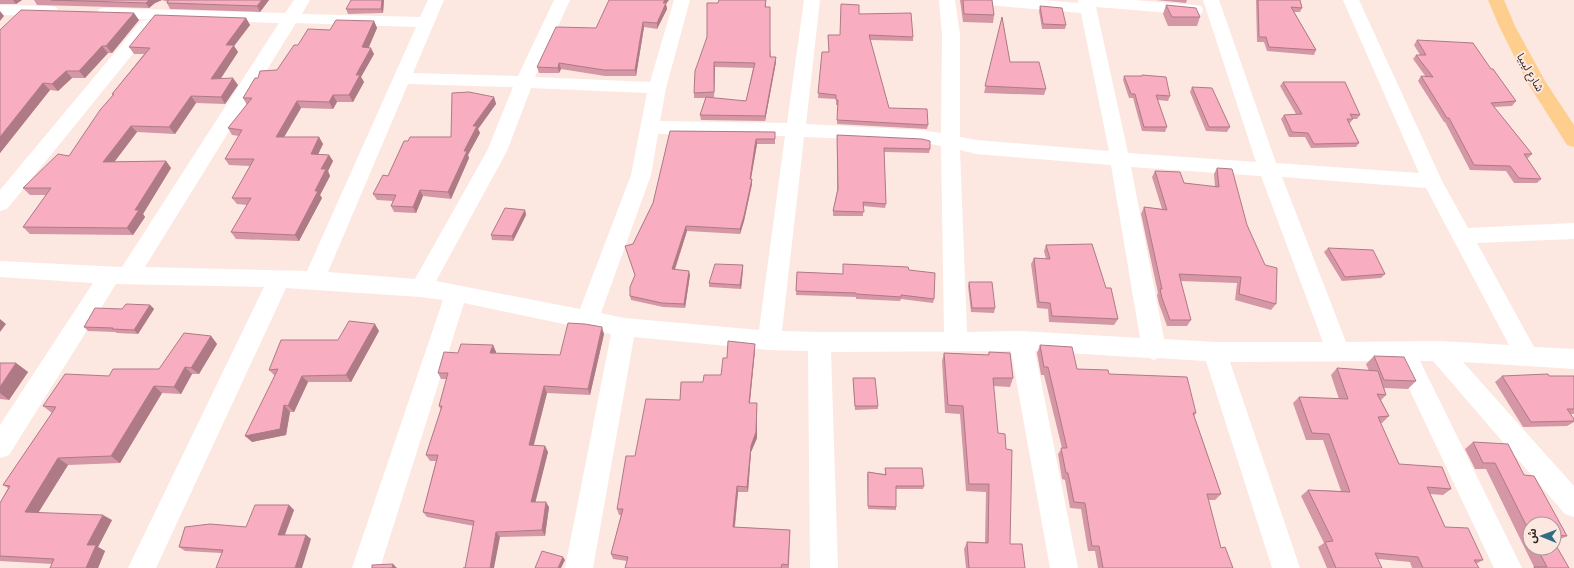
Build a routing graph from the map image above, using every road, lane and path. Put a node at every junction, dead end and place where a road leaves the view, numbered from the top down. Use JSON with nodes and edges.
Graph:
{"nodes":[{"id":1,"x":166,"y":0,"type":"edge"},
{"id":2,"x":302,"y":0,"type":"edge"},
{"id":3,"x":436,"y":0,"type":"edge"},
{"id":4,"x":562,"y":0,"type":"edge"},
{"id":5,"x":682,"y":0,"type":"edge"},
{"id":6,"x":812,"y":0,"type":"edge"},
{"id":7,"x":947,"y":0,"type":"edge"},
{"id":8,"x":987,"y":0,"type":"edge"},
{"id":9,"x":1351,"y":0,"type":"edge"},
{"id":10,"x":1496,"y":0,"type":"edge"},
{"id":11,"x":1087,"y":3,"type":"edge"},
{"id":12,"x":27,"y":5,"type":"edge"},
{"id":13,"x":1213,"y":6,"type":"edge"},
{"id":14,"x":0,"y":10,"type":"edge"},
{"id":15,"x":69,"y":12,"type":"edge"},
{"id":16,"x":93,"y":12,"type":"edge"},
{"id":17,"x":156,"y":14,"type":"junction"},
{"id":18,"x":291,"y":19,"type":"junction"},
{"id":19,"x":425,"y":22,"type":"junction"},
{"id":20,"x":5,"y":27,"type":"edge"},
{"id":21,"x":401,"y":78,"type":"junction"},
{"id":22,"x":524,"y":82,"type":"junction"},
{"id":23,"x":657,"y":88,"type":"junction"},
{"id":24,"x":651,"y":127,"type":"junction"},
{"id":25,"x":795,"y":130,"type":"junction"},
{"id":26,"x":1574,"y":140,"type":"edge"},
{"id":27,"x":950,"y":141,"type":"junction"},
{"id":28,"x":1120,"y":159,"type":"junction"},
{"id":29,"x":1269,"y":170,"type":"junction"},
{"id":30,"x":1432,"y":181,"type":"junction"},
{"id":31,"x":0,"y":204,"type":"edge"},
{"id":32,"x":1574,"y":231,"type":"edge"},
{"id":33,"x":1462,"y":236,"type":"junction"},
{"id":34,"x":0,"y":269,"type":"edge"},
{"id":35,"x":119,"y":274,"type":"junction"},
{"id":36,"x":279,"y":280,"type":"junction"},
{"id":37,"x":314,"y":280,"type":"junction"},
{"id":38,"x":421,"y":288,"type":"junction"},
{"id":39,"x":456,"y":293,"type":"junction"},
{"id":40,"x":587,"y":319,"type":"junction"},
{"id":41,"x":624,"y":327,"type":"junction"},
{"id":42,"x":769,"y":340,"type":"junction"},
{"id":43,"x":956,"y":341,"type":"junction"},
{"id":44,"x":819,"y":342,"type":"junction"},
{"id":45,"x":1021,"y":342,"type":"junction"},
{"id":46,"x":1154,"y":350,"type":"junction"},
{"id":47,"x":1403,"y":351,"type":"junction"},
{"id":48,"x":1215,"y":352,"type":"junction"},
{"id":49,"x":1338,"y":352,"type":"junction"},
{"id":50,"x":1439,"y":352,"type":"junction"},
{"id":51,"x":1527,"y":356,"type":"junction"},
{"id":52,"x":1574,"y":359,"type":"edge"},
{"id":53,"x":0,"y":447,"type":"edge"},
{"id":54,"x":1574,"y":505,"type":"edge"},
{"id":55,"x":142,"y":568,"type":"edge"},
{"id":56,"x":366,"y":568,"type":"edge"},
{"id":57,"x":579,"y":568,"type":"edge"},
{"id":58,"x":824,"y":568,"type":"edge"},
{"id":59,"x":1064,"y":568,"type":"edge"},
{"id":60,"x":1286,"y":568,"type":"edge"},
{"id":61,"x":1508,"y":568,"type":"edge"}],
"edges":[{"from":1,"to":17,"type":"street"},
{"from":2,"to":18,"type":"street"},
{"from":3,"to":19,"type":"street"},
{"from":4,"to":22,"type":"street"},
{"from":5,"to":23,"type":"street"},
{"from":6,"to":25,"type":"street"},
{"from":7,"to":27,"type":"street"},
{"from":8,"to":11,"type":"street"},
{"from":9,"to":30,"type":"street"},
{"from":10,"to":26,"type":"highway","name":"شارع ليبيا"},
{"from":11,"to":13,"type":"street"},
{"from":11,"to":28,"type":"street"},
{"from":12,"to":14,"type":"street"},
{"from":12,"to":15,"type":"street"},
{"from":12,"to":20,"type":"street"},
{"from":13,"to":29,"type":"street"},
{"from":16,"to":17,"type":"street"},
{"from":17,"to":18,"type":"street"},
{"from":17,"to":31,"type":"street"},
{"from":18,"to":19,"type":"street"},
{"from":18,"to":35,"type":"street"},
{"from":19,"to":21,"type":"street"},
{"from":21,"to":22,"type":"street"},
{"from":21,"to":37,"type":"street"},
{"from":22,"to":23,"type":"street"},
{"from":22,"to":38,"type":"street"},
{"from":23,"to":24,"type":"street"},
{"from":24,"to":25,"type":"street"},
{"from":24,"to":40,"type":"street"},
{"from":25,"to":27,"type":"street"},
{"from":25,"to":42,"type":"street"},
{"from":27,"to":28,"type":"street"},
{"from":27,"to":43,"type":"street"},
{"from":28,"to":29,"type":"street"},
{"from":28,"to":46,"type":"street"},
{"from":29,"to":30,"type":"street"},
{"from":29,"to":49,"type":"street"},
{"from":30,"to":33,"type":"street"},
{"from":32,"to":33,"type":"street"},
{"from":33,"to":51,"type":"street"},
{"from":34,"to":35,"type":"street"},
{"from":35,"to":36,"type":"street"},
{"from":35,"to":53,"type":"street"},
{"from":36,"to":37,"type":"street"},
{"from":36,"to":55,"type":"street"},
{"from":37,"to":38,"type":"street"},
{"from":38,"to":39,"type":"street"},
{"from":39,"to":40,"type":"street"},
{"from":39,"to":56,"type":"street"},
{"from":40,"to":41,"type":"street"},
{"from":41,"to":42,"type":"street"},
{"from":41,"to":57,"type":"street"},
{"from":42,"to":44,"type":"street"},
{"from":43,"to":44,"type":"street"},
{"from":43,"to":45,"type":"street"},
{"from":44,"to":58,"type":"street"},
{"from":45,"to":46,"type":"street"},
{"from":45,"to":59,"type":"street"},
{"from":46,"to":48,"type":"street"},
{"from":47,"to":49,"type":"street"},
{"from":47,"to":50,"type":"street"},
{"from":47,"to":61,"type":"street"},
{"from":48,"to":49,"type":"street"},
{"from":48,"to":60,"type":"street"},
{"from":50,"to":51,"type":"street"},
{"from":50,"to":54,"type":"street"},
{"from":51,"to":52,"type":"street"}]}
